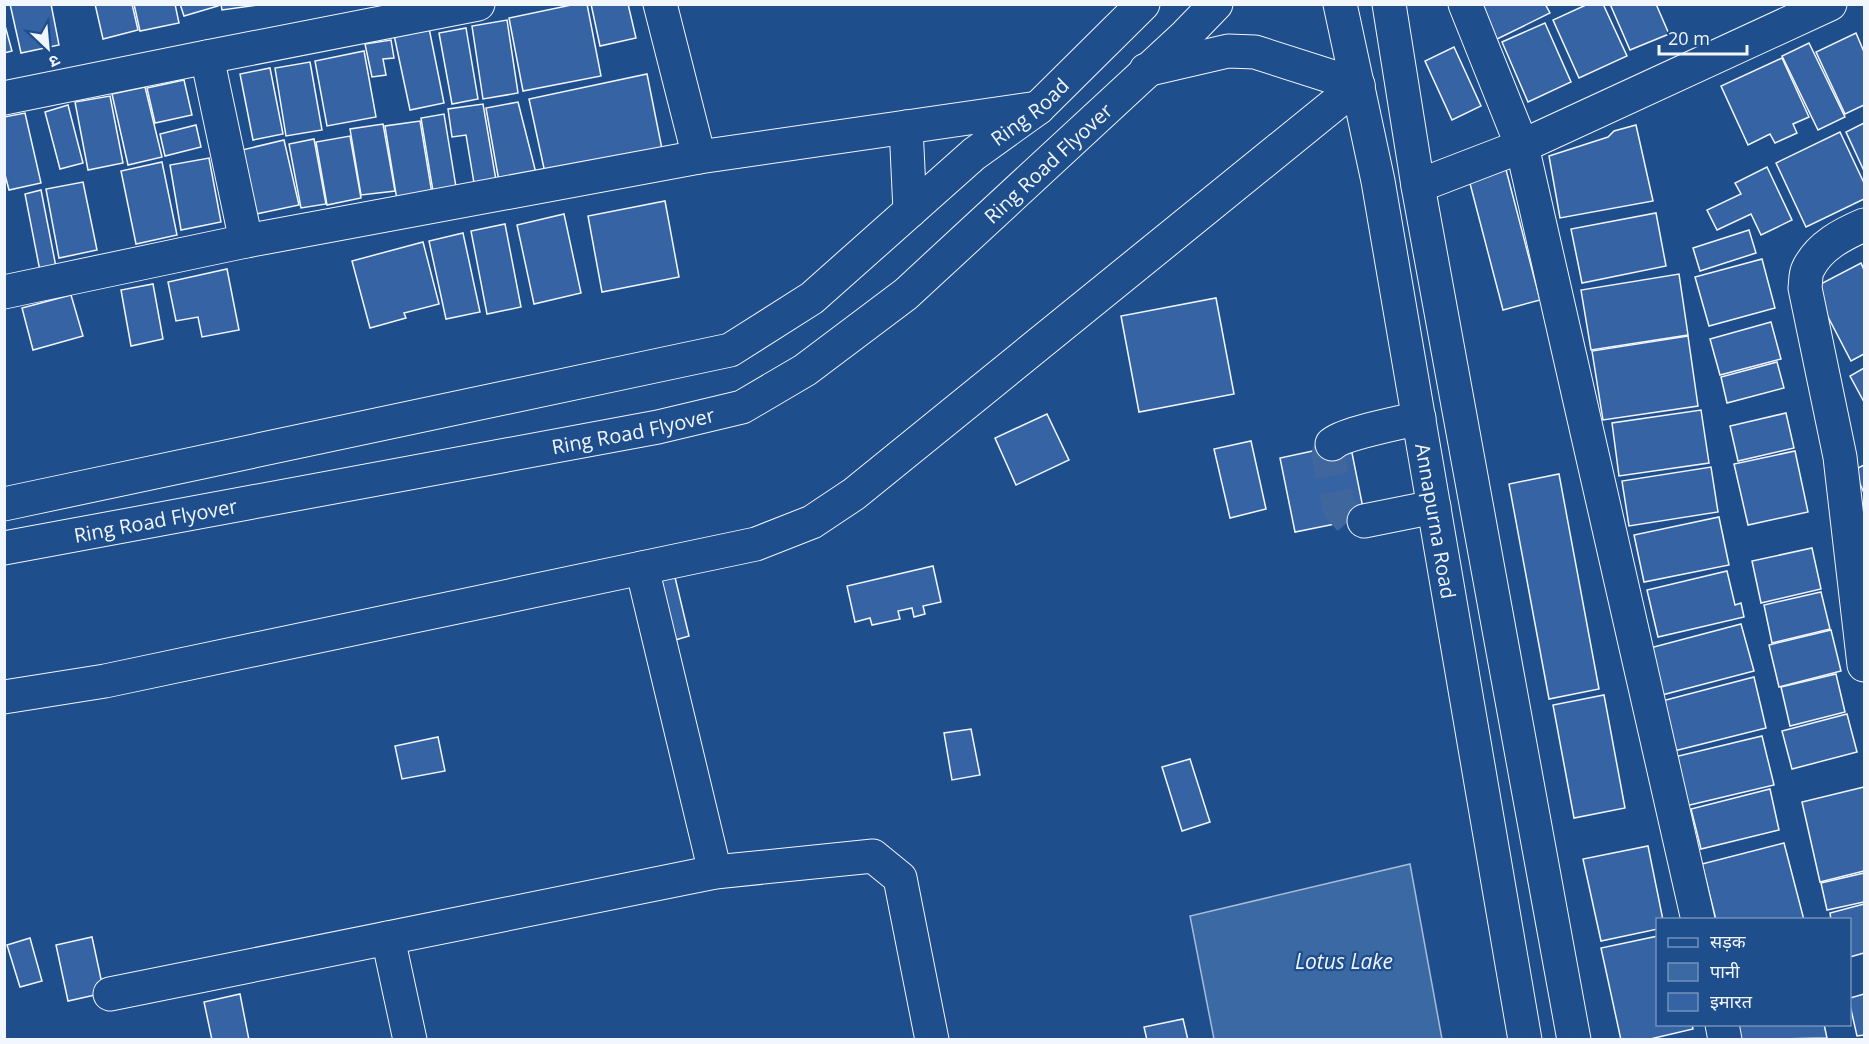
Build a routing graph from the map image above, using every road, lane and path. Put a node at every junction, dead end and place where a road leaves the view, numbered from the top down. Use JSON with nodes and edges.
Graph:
{"nodes":[{"id":1,"x":660,"y":4,"type":"edge"},
{"id":2,"x":1143,"y":4,"type":"edge"},
{"id":3,"x":1216,"y":4,"type":"edge"},
{"id":4,"x":1340,"y":4,"type":"edge"},
{"id":5,"x":1465,"y":4,"type":"edge"},
{"id":6,"x":1830,"y":4,"type":"edge"},
{"id":7,"x":1391,"y":5,"type":"edge"},
{"id":8,"x":461,"y":6,"type":"edge"},
{"id":9,"x":207,"y":57,"type":"junction"},
{"id":10,"x":1146,"y":70,"type":"junction"},
{"id":11,"x":1359,"y":85,"type":"junction"},
{"id":12,"x":4,"y":98,"type":"edge"},
{"id":13,"x":1038,"y":108,"type":"junction"},
{"id":14,"x":906,"y":127,"type":"junction"},
{"id":15,"x":1522,"y":146,"type":"junction"},
{"id":16,"x":699,"y":157,"type":"junction"},
{"id":17,"x":1418,"y":186,"type":"junction"},
{"id":18,"x":910,"y":211,"type":"junction"},
{"id":19,"x":1864,"y":225,"type":"edge"},
{"id":20,"x":246,"y":241,"type":"junction"},
{"id":21,"x":4,"y":292,"type":"edge"},
{"id":22,"x":1419,"y":418,"type":"junction"},
{"id":23,"x":1332,"y":444,"type":"dead end"},
{"id":24,"x":1852,"y":452,"type":"edge"},
{"id":25,"x":4,"y":504,"type":"edge"},
{"id":26,"x":1434,"y":507,"type":"junction"},
{"id":27,"x":1364,"y":521,"type":"tunnel mouth"},
{"id":28,"x":4,"y":548,"type":"edge"},
{"id":29,"x":642,"y":568,"type":"junction"},
{"id":30,"x":1864,"y":657,"type":"edge"},
{"id":31,"x":4,"y":697,"type":"edge"},
{"id":32,"x":715,"y":872,"type":"junction"},
{"id":33,"x":1698,"y":918,"type":"edge"},
{"id":34,"x":388,"y":938,"type":"junction"},
{"id":35,"x":110,"y":994,"type":"dead end"},
{"id":36,"x":410,"y":1040,"type":"edge"},
{"id":37,"x":932,"y":1040,"type":"edge"},
{"id":38,"x":1526,"y":1040,"type":"edge"},
{"id":39,"x":1574,"y":1040,"type":"edge"}],
"edges":[{"from":1,"to":16,"type":"main road"},
{"from":2,"to":13,"type":"main road","name":"Ring Road"},
{"from":3,"to":10,"type":"main road"},
{"from":4,"to":11,"type":"main road","name":"Annapurna Road"},
{"from":5,"to":15,"type":"main road"},
{"from":6,"to":15,"type":"main road"},
{"from":7,"to":17,"type":"main road","name":"Annapurna Road"},
{"from":8,"to":9,"type":"main road"},
{"from":9,"to":12,"type":"main road"},
{"from":9,"to":20,"type":"main road"},
{"from":10,"to":11,"type":"main road"},
{"from":10,"to":28,"type":"main road","name":"Ring Road Flyover"},
{"from":11,"to":22,"type":"main road","name":"Annapurna Road"},
{"from":11,"to":29,"type":"main road"},
{"from":13,"to":14,"type":"main road"},
{"from":13,"to":18,"type":"main road","name":"Ring Road"},
{"from":14,"to":16,"type":"main road"},
{"from":14,"to":18,"type":"main road"},
{"from":15,"to":17,"type":"main road"},
{"from":15,"to":33,"type":"main road"},
{"from":16,"to":20,"type":"main road"},
{"from":17,"to":39,"type":"main road","name":"Annapurna Road"},
{"from":18,"to":25,"type":"main road"},
{"from":19,"to":24,"type":"main road"},
{"from":20,"to":21,"type":"main road"},
{"from":22,"to":23,"type":"main road"},
{"from":22,"to":26,"type":"main road","name":"Annapurna Road"},
{"from":24,"to":30,"type":"main road"},
{"from":26,"to":27,"type":"main road"},
{"from":26,"to":38,"type":"main road","name":"Annapurna Road"},
{"from":29,"to":31,"type":"main road"},
{"from":29,"to":32,"type":"main road"},
{"from":32,"to":34,"type":"main road"},
{"from":32,"to":37,"type":"main road"},
{"from":34,"to":35,"type":"main road"},
{"from":34,"to":36,"type":"main road"}]}
